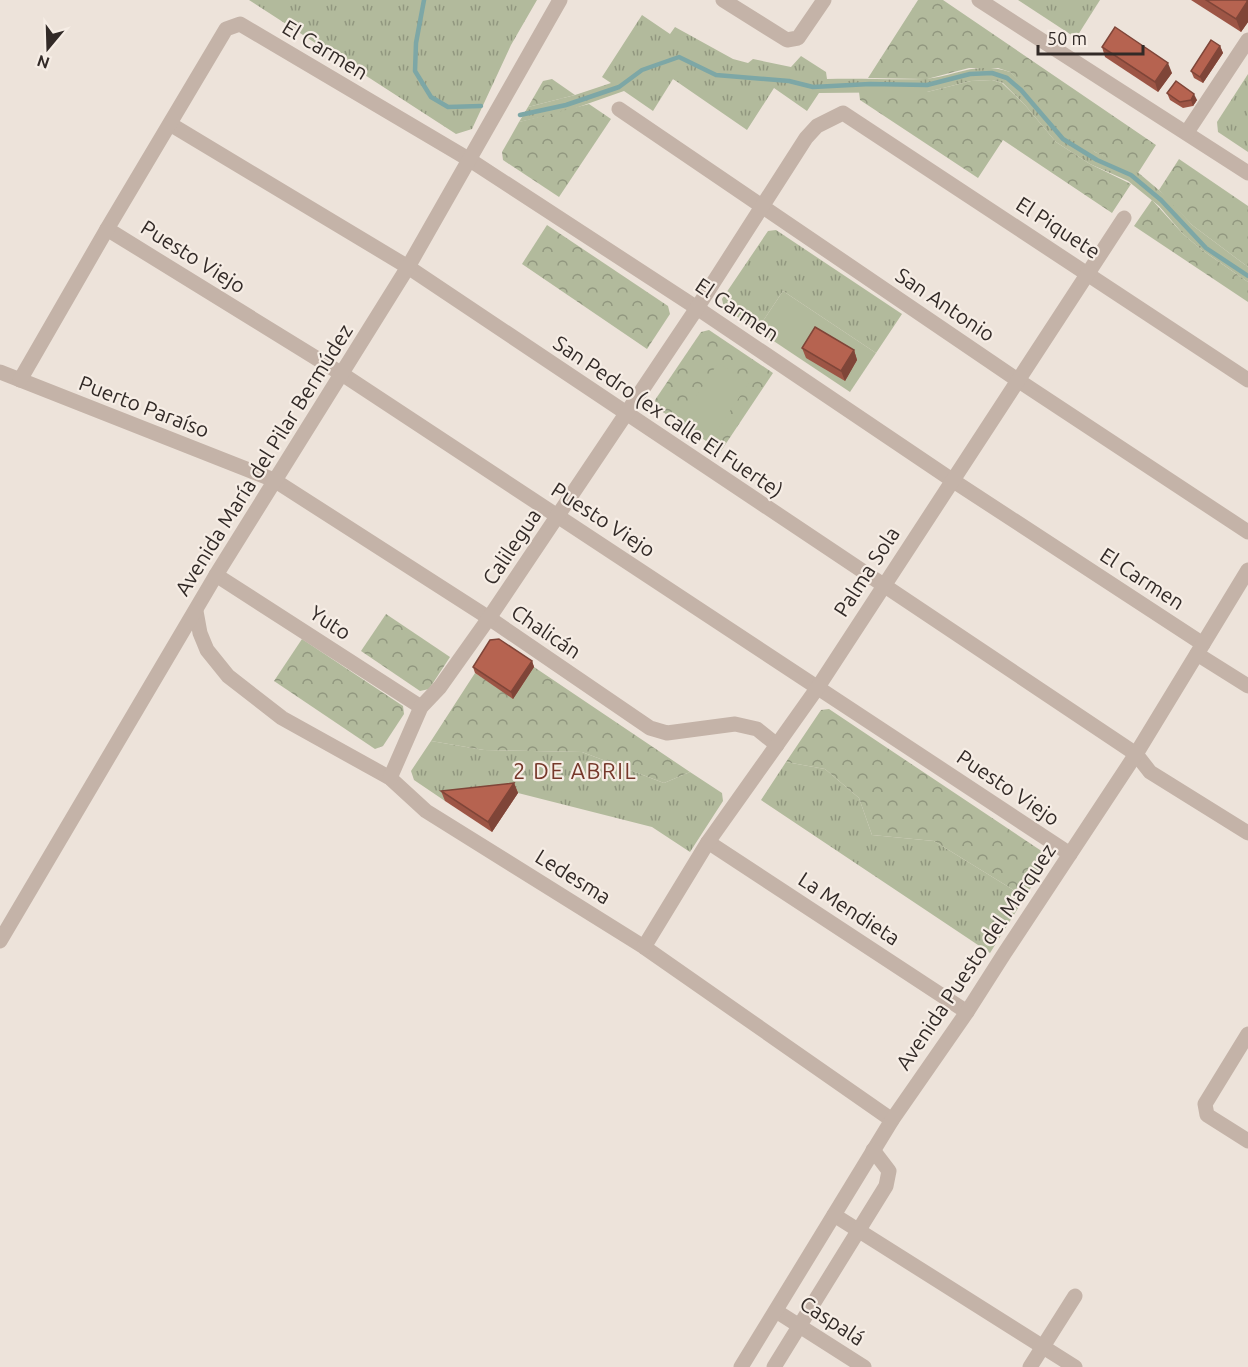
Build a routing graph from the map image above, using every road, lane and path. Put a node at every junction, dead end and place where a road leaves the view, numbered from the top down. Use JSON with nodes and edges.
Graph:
{"nodes":[{"id":1,"x":560,"y":0,"type":"edge"},
{"id":2,"x":723,"y":0,"type":"edge"},
{"id":3,"x":824,"y":0,"type":"edge"},
{"id":4,"x":979,"y":0,"type":"edge"},
{"id":5,"x":1248,"y":40,"type":"edge"},
{"id":6,"x":619,"y":109,"type":"dead end"},
{"id":7,"x":843,"y":113,"type":"joint"},
{"id":8,"x":170,"y":124,"type":"junction"},
{"id":9,"x":1188,"y":132,"type":"junction"},
{"id":10,"x":470,"y":160,"type":"junction"},
{"id":11,"x":1248,"y":173,"type":"edge"},
{"id":12,"x":761,"y":205,"type":"junction"},
{"id":13,"x":1124,"y":218,"type":"dead end"},
{"id":14,"x":107,"y":229,"type":"junction"},
{"id":15,"x":408,"y":267,"type":"junction"},
{"id":16,"x":1089,"y":274,"type":"junction"},
{"id":17,"x":697,"y":308,"type":"junction"},
{"id":18,"x":0,"y":372,"type":"edge"},
{"id":19,"x":342,"y":374,"type":"junction"},
{"id":20,"x":20,"y":380,"type":"junction"},
{"id":21,"x":1248,"y":380,"type":"edge"},
{"id":22,"x":1019,"y":381,"type":"junction"},
{"id":23,"x":626,"y":413,"type":"junction"},
{"id":24,"x":274,"y":480,"type":"junction"},
{"id":25,"x":952,"y":480,"type":"junction"},
{"id":26,"x":558,"y":515,"type":"junction"},
{"id":27,"x":1248,"y":532,"type":"edge"},
{"id":28,"x":1248,"y":570,"type":"edge"},
{"id":29,"x":216,"y":575,"type":"junction"},
{"id":30,"x":883,"y":586,"type":"junction"},
{"id":31,"x":196,"y":611,"type":"junction"},
{"id":32,"x":489,"y":618,"type":"junction"},
{"id":33,"x":1200,"y":649,"type":"junction"},
{"id":34,"x":1248,"y":686,"type":"edge"},
{"id":35,"x":818,"y":687,"type":"junction"},
{"id":36,"x":422,"y":707,"type":"junction"},
{"id":37,"x":777,"y":745,"type":"junction"},
{"id":38,"x":1136,"y":754,"type":"junction"},
{"id":39,"x":390,"y":778,"type":"junction"},
{"id":40,"x":1248,"y":833,"type":"edge"},
{"id":41,"x":708,"y":842,"type":"junction"},
{"id":42,"x":1070,"y":854,"type":"junction"},
{"id":43,"x":0,"y":941,"type":"edge"},
{"id":44,"x":644,"y":947,"type":"junction"},
{"id":45,"x":967,"y":1012,"type":"junction"},
{"id":46,"x":1248,"y":1034,"type":"edge"},
{"id":47,"x":892,"y":1119,"type":"junction"},
{"id":48,"x":1248,"y":1141,"type":"edge"},
{"id":49,"x":873,"y":1150,"type":"junction"},
{"id":50,"x":834,"y":1215,"type":"junction"},
{"id":51,"x":858,"y":1231,"type":"junction"},
{"id":52,"x":1075,"y":1296,"type":"dead end"},
{"id":53,"x":776,"y":1311,"type":"junction"},
{"id":54,"x":800,"y":1326,"type":"junction"},
{"id":55,"x":1043,"y":1347,"type":"junction"},
{"id":56,"x":741,"y":1367,"type":"edge"},
{"id":57,"x":774,"y":1367,"type":"edge"},
{"id":58,"x":864,"y":1367,"type":"edge"},
{"id":59,"x":1030,"y":1367,"type":"edge"},
{"id":60,"x":1075,"y":1367,"type":"edge"}],
"edges":[{"from":1,"to":10,"type":"street","name":"Avenida María del Pilar Bermúdez"},
{"from":2,"to":3,"type":"street"},
{"from":4,"to":9,"type":"street"},
{"from":5,"to":9,"type":"street"},
{"from":6,"to":12,"type":"street","name":"San Antonio"},
{"from":7,"to":12,"type":"street","name":"Calilegua"},
{"from":7,"to":16,"type":"street","name":"El Piquete"},
{"from":8,"to":10,"type":"street","name":"El Carmen"},
{"from":8,"to":14,"type":"street"},
{"from":8,"to":15,"type":"street","name":"San Pedro (ex calle El Fuerte)"},
{"from":9,"to":11,"type":"street"},
{"from":10,"to":15,"type":"street","name":"Avenida María del Pilar Bermúdez"},
{"from":10,"to":17,"type":"street","name":"El Carmen"},
{"from":12,"to":17,"type":"street","name":"Calilegua"},
{"from":12,"to":22,"type":"street","name":"San Antonio"},
{"from":13,"to":16,"type":"street","name":"Palma Sola"},
{"from":14,"to":19,"type":"street","name":"Puesto Viejo"},
{"from":14,"to":20,"type":"street"},
{"from":15,"to":19,"type":"street","name":"Avenida María del Pilar Bermúdez"},
{"from":15,"to":23,"type":"street","name":"San Pedro (ex calle El Fuerte)"},
{"from":16,"to":21,"type":"street","name":"El Piquete"},
{"from":16,"to":22,"type":"street","name":"Palma Sola"},
{"from":17,"to":23,"type":"street","name":"Calilegua"},
{"from":17,"to":25,"type":"street","name":"El Carmen"},
{"from":18,"to":20,"type":"street","name":"Puerto Paraíso"},
{"from":19,"to":24,"type":"street","name":"Avenida María del Pilar Bermúdez"},
{"from":19,"to":26,"type":"street","name":"Puesto Viejo"},
{"from":20,"to":24,"type":"street","name":"Puerto Paraíso"},
{"from":22,"to":25,"type":"street","name":"Palma Sola"},
{"from":22,"to":27,"type":"street","name":"San Antonio"},
{"from":23,"to":26,"type":"street","name":"Calilegua"},
{"from":23,"to":30,"type":"street","name":"San Pedro (ex calle El Fuerte)"},
{"from":24,"to":29,"type":"street","name":"Avenida María del Pilar Bermúdez"},
{"from":24,"to":32,"type":"street","name":"Chalicán"},
{"from":25,"to":30,"type":"street","name":"Palma Sola"},
{"from":25,"to":33,"type":"street","name":"El Carmen"},
{"from":26,"to":32,"type":"street","name":"Calilegua"},
{"from":26,"to":35,"type":"street","name":"Puesto Viejo"},
{"from":28,"to":33,"type":"street","name":"Avenida Puesto del Marquez"},
{"from":29,"to":31,"type":"street","name":"Avenida María del Pilar Bermúdez"},
{"from":29,"to":36,"type":"street","name":"Yuto"},
{"from":30,"to":35,"type":"street","name":"Palma Sola"},
{"from":30,"to":38,"type":"street","name":"San Pedro (ex calle El Fuerte)"},
{"from":31,"to":39,"type":"street","name":"Ledesma"},
{"from":31,"to":43,"type":"street","name":"Avenida María del Pilar Bermúdez"},
{"from":32,"to":36,"type":"street","name":"Calilegua"},
{"from":32,"to":37,"type":"street","name":"Chalicán"},
{"from":33,"to":34,"type":"street","name":"El Carmen"},
{"from":33,"to":38,"type":"street","name":"Avenida Puesto del Marquez"},
{"from":35,"to":37,"type":"street","name":"Palma Sola"},
{"from":35,"to":42,"type":"street","name":"Puesto Viejo"},
{"from":36,"to":39,"type":"street","name":"Calilegua"},
{"from":37,"to":41,"type":"street","name":"Palma Sola"},
{"from":38,"to":40,"type":"street","name":"San Pedro (ex calle El Fuerte)"},
{"from":38,"to":42,"type":"street","name":"Avenida Puesto del Marquez"},
{"from":39,"to":44,"type":"street","name":"Ledesma"},
{"from":41,"to":44,"type":"street","name":"Palma Sola"},
{"from":41,"to":45,"type":"street","name":"La Mendieta"},
{"from":42,"to":45,"type":"street","name":"Avenida Puesto del Marquez"},
{"from":44,"to":47,"type":"street","name":"Ledesma"},
{"from":45,"to":47,"type":"street","name":"Avenida Puesto del Marquez"},
{"from":46,"to":48,"type":"street"},
{"from":47,"to":49,"type":"street","name":"Avenida Puesto del Marquez"},
{"from":49,"to":50,"type":"street","name":"Avenida Puesto del Marquez"},
{"from":49,"to":51,"type":"street"},
{"from":50,"to":51,"type":"street"},
{"from":50,"to":53,"type":"street","name":"Avenida Puesto del Marquez"},
{"from":51,"to":54,"type":"street"},
{"from":51,"to":55,"type":"street"},
{"from":52,"to":55,"type":"street"},
{"from":53,"to":54,"type":"street","name":"Caspalá"},
{"from":53,"to":56,"type":"street","name":"Avenida Puesto del Marquez"},
{"from":54,"to":57,"type":"street"},
{"from":54,"to":58,"type":"street","name":"Caspalá"},
{"from":55,"to":59,"type":"street"},
{"from":55,"to":60,"type":"street"}]}
